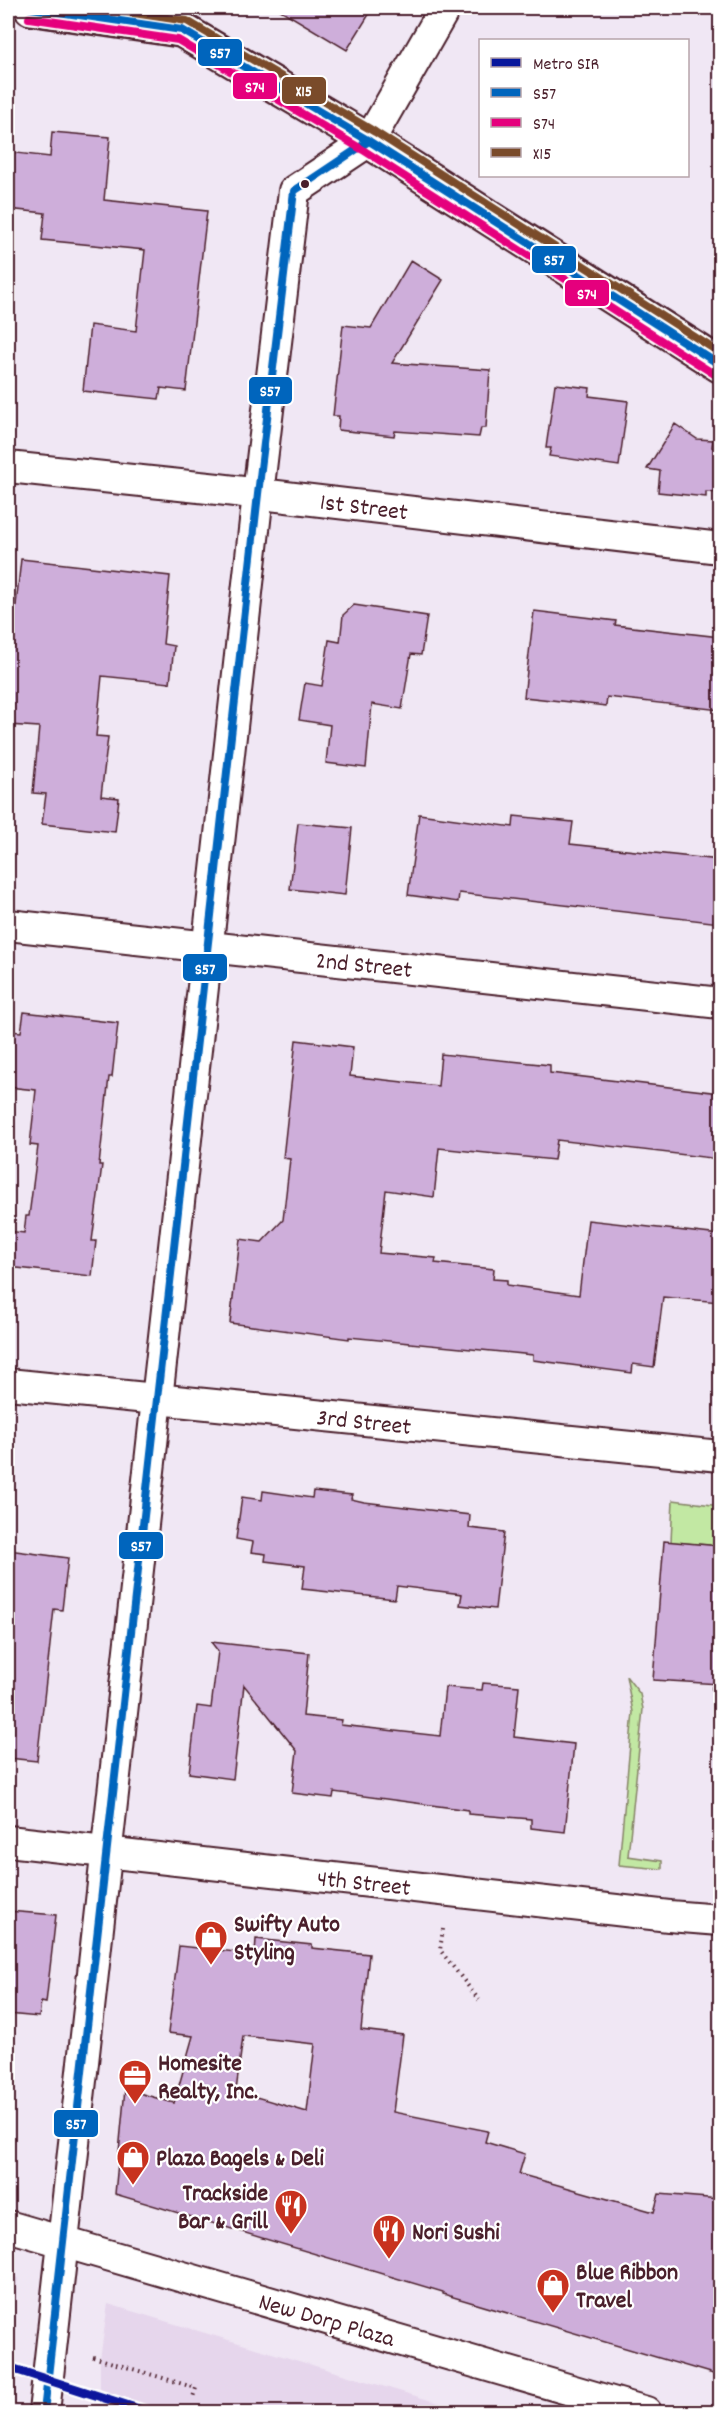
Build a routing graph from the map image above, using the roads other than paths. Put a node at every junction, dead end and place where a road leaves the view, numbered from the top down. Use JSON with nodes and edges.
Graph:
{"nodes":[{"id":1,"x":31,"y":8,"type":"edge"},
{"id":2,"x":445,"y":8,"type":"edge"},
{"id":3,"x":173,"y":19,"type":"edge"},
{"id":4,"x":369,"y":141,"type":"junction"},
{"id":5,"x":720,"y":365,"type":"edge"},
{"id":6,"x":8,"y":467,"type":"edge"},
{"id":7,"x":258,"y":494,"type":"junction"},
{"id":8,"x":720,"y":548,"type":"edge"},
{"id":9,"x":8,"y":926,"type":"edge"},
{"id":10,"x":207,"y":947,"type":"junction"},
{"id":11,"x":720,"y":1004,"type":"edge"},
{"id":12,"x":8,"y":1384,"type":"edge"},
{"id":13,"x":156,"y":1400,"type":"junction"},
{"id":14,"x":720,"y":1456,"type":"edge"},
{"id":15,"x":8,"y":1841,"type":"edge"},
{"id":16,"x":106,"y":1853,"type":"junction"},
{"id":17,"x":720,"y":1920,"type":"edge"},
{"id":18,"x":8,"y":2226,"type":"edge"},
{"id":19,"x":64,"y":2242,"type":"junction"},
{"id":20,"x":44,"y":2412,"type":"edge"},
{"id":21,"x":646,"y":2412,"type":"edge"}],
"edges":[{"from":1,"to":3,"type":"main road"},
{"from":2,"to":4,"type":"street"},
{"from":3,"to":4,"type":"main road"},
{"from":4,"to":5,"type":"main road"},
{"from":4,"to":7,"type":"street"},
{"from":6,"to":7,"type":"street","name":"1st Street"},
{"from":7,"to":8,"type":"street","name":"1st Street"},
{"from":7,"to":10,"type":"street"},
{"from":9,"to":10,"type":"street","name":"2nd Street"},
{"from":10,"to":11,"type":"street","name":"2nd Street"},
{"from":10,"to":13,"type":"street"},
{"from":12,"to":13,"type":"street","name":"3rd Street"},
{"from":13,"to":14,"type":"street","name":"3rd Street"},
{"from":13,"to":16,"type":"street"},
{"from":15,"to":16,"type":"street","name":"4th Street"},
{"from":16,"to":17,"type":"street","name":"4th Street"},
{"from":16,"to":19,"type":"street"},
{"from":18,"to":19,"type":"street","name":"New Dorp Plaza"},
{"from":19,"to":20,"type":"street"},
{"from":19,"to":21,"type":"street","name":"New Dorp Plaza"}]}
